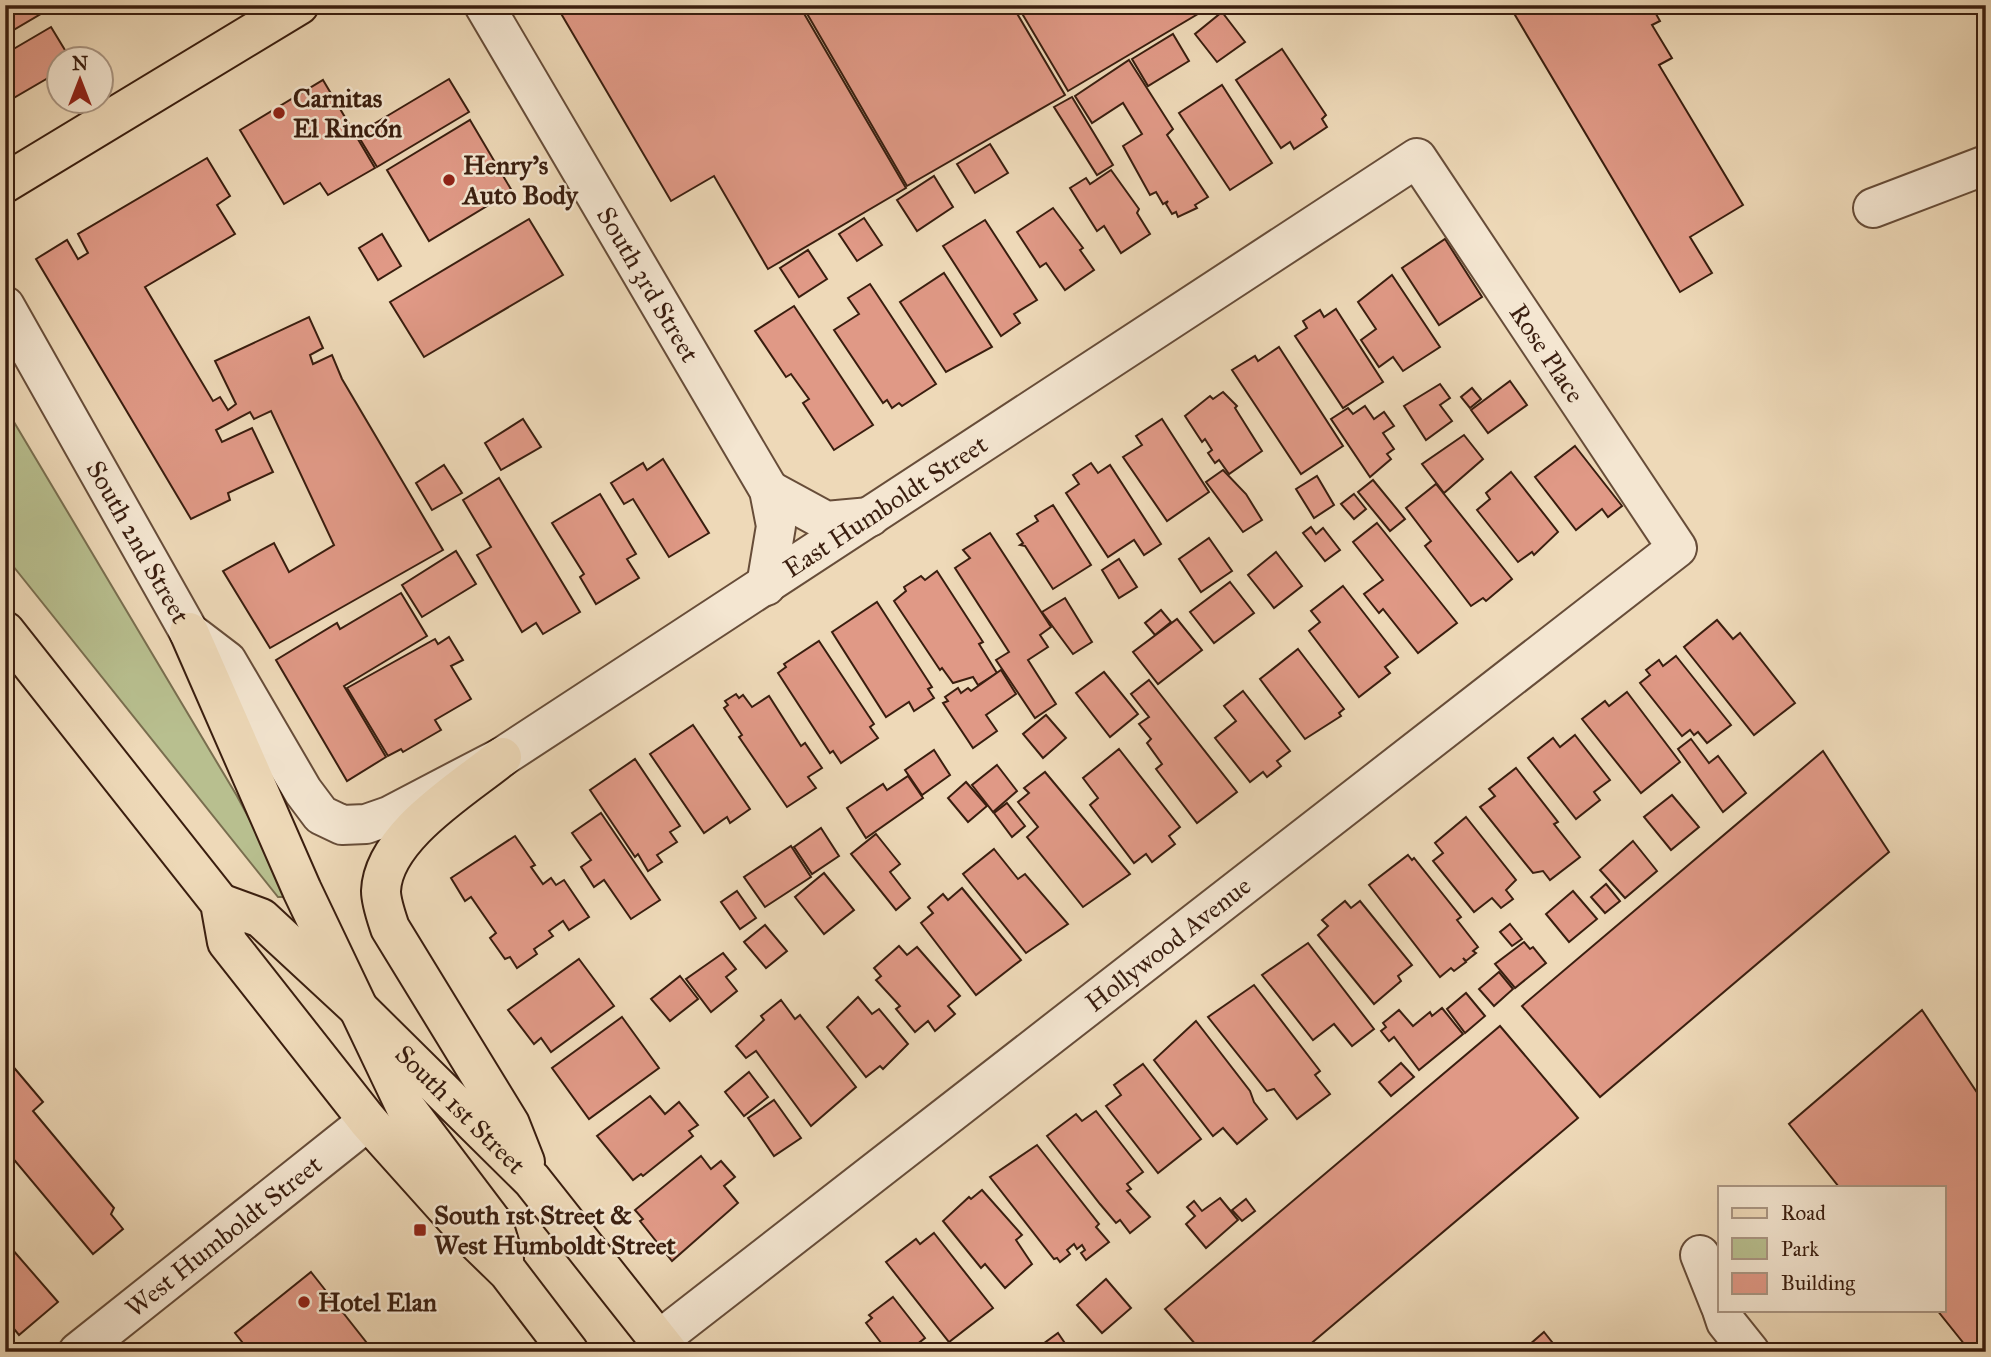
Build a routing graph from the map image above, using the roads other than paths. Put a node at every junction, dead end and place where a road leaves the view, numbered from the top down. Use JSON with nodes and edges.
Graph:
{"nodes":[{"id":1,"x":299,"y":5,"type":"edge"},
{"id":2,"x":484,"y":5,"type":"edge"},
{"id":3,"x":1417,"y":159,"type":"joint"},
{"id":4,"x":1986,"y":165,"type":"edge"},
{"id":5,"x":5,"y":183,"type":"edge"},
{"id":6,"x":1873,"y":208,"type":"dead end"},
{"id":7,"x":5,"y":306,"type":"edge"},
{"id":8,"x":769,"y":490,"type":"junction"},
{"id":9,"x":870,"y":517,"type":"junction"},
{"id":10,"x":1677,"y":548,"type":"joint"},
{"id":11,"x":766,"y":586,"type":"junction"},
{"id":12,"x":5,"y":631,"type":"edge"},
{"id":13,"x":189,"y":632,"type":"junction"},
{"id":14,"x":502,"y":757,"type":"junction"},
{"id":15,"x":342,"y":825,"type":"joint"},
{"id":16,"x":220,"y":903,"type":"junction"},
{"id":17,"x":357,"y":1007,"type":"junction"},
{"id":18,"x":368,"y":1121,"type":"junction"},
{"id":19,"x":532,"y":1180,"type":"junction"},
{"id":20,"x":1700,"y":1255,"type":"dead end"},
{"id":21,"x":508,"y":1272,"type":"junction"},
{"id":22,"x":1718,"y":1300,"type":"edge"},
{"id":23,"x":1722,"y":1312,"type":"edge"},
{"id":24,"x":664,"y":1346,"type":"edge"},
{"id":25,"x":78,"y":1352,"type":"edge"},
{"id":26,"x":569,"y":1352,"type":"edge"},
{"id":27,"x":1750,"y":1352,"type":"edge"}],
"edges":[{"from":1,"to":5,"type":"main road"},
{"from":2,"to":8,"type":"street","name":"South 3rd Street"},
{"from":3,"to":9,"type":"street","name":"East Humboldt Street"},
{"from":3,"to":10,"type":"street","name":"Rose Place"},
{"from":4,"to":6,"type":"street"},
{"from":7,"to":13,"type":"street","name":"South 2nd Street"},
{"from":8,"to":9,"type":"street"},
{"from":8,"to":11,"type":"street"},
{"from":9,"to":11,"type":"street","name":"East Humboldt Street"},
{"from":10,"to":24,"type":"street","name":"Hollywood Avenue"},
{"from":11,"to":14,"type":"street","name":"East Humboldt Street"},
{"from":12,"to":16,"type":"main road"},
{"from":13,"to":15,"type":"street","name":"South 2nd Street"},
{"from":13,"to":17,"type":"main road"},
{"from":14,"to":15,"type":"street","name":"East Humboldt Street"},
{"from":14,"to":19,"type":"main road"},
{"from":16,"to":17,"type":"main road","name":"South 1st Street"},
{"from":16,"to":18,"type":"main road"},
{"from":17,"to":19,"type":"main road","name":"South 1st Street"},
{"from":17,"to":21,"type":"main road"},
{"from":18,"to":21,"type":"main road"},
{"from":18,"to":25,"type":"street","name":"West Humboldt Street"},
{"from":19,"to":24,"type":"main road","name":"South 1st Street"},
{"from":20,"to":22,"type":"street"},
{"from":21,"to":26,"type":"main road"},
{"from":23,"to":27,"type":"street"}]}
